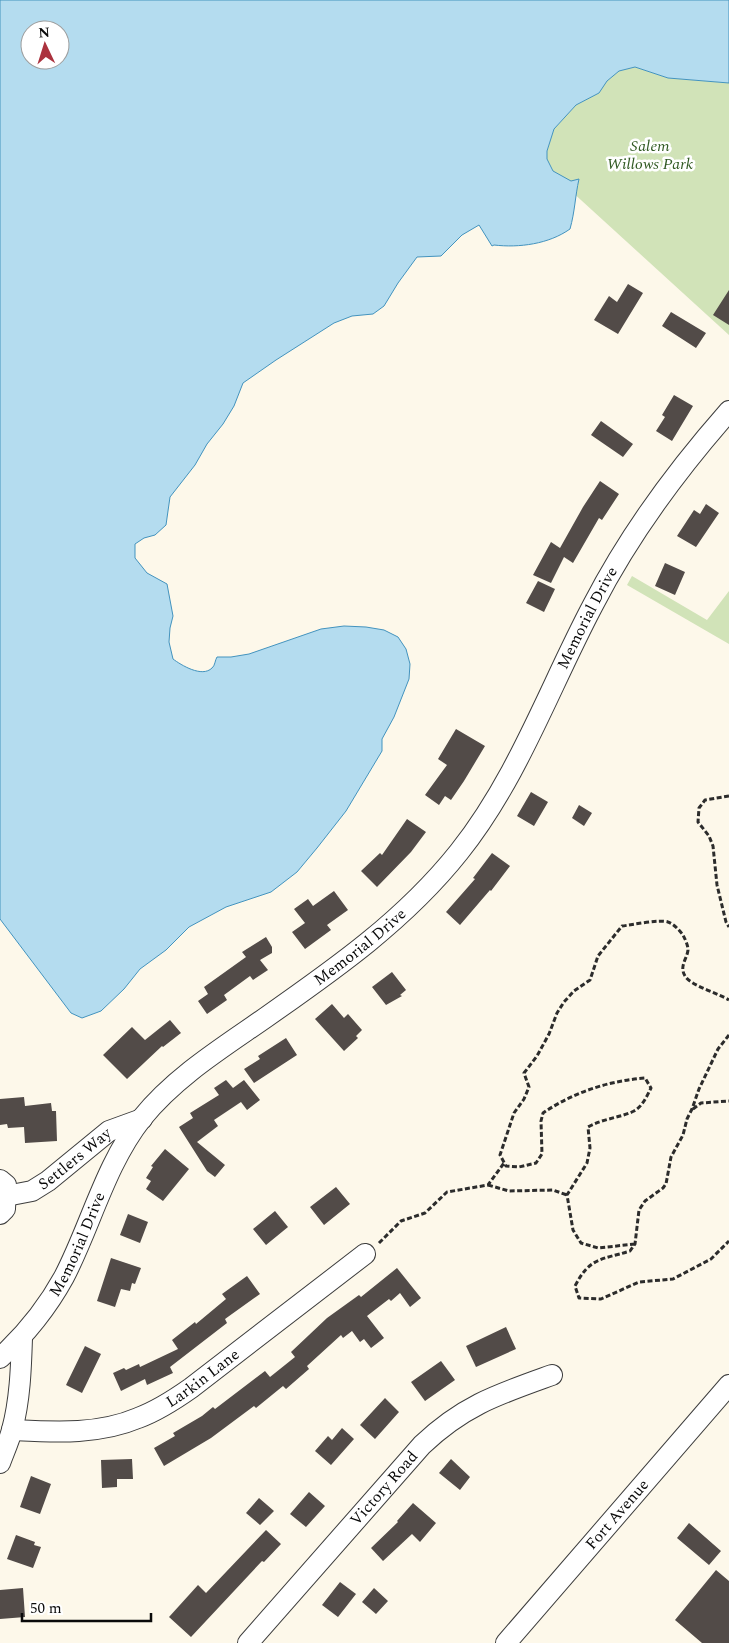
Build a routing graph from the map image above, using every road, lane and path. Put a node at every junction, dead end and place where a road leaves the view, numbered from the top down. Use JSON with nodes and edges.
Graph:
{"nodes":[{"id":1,"x":729,"y":411,"type":"edge"},
{"id":2,"x":729,"y":796,"type":"edge"},
{"id":3,"x":729,"y":927,"type":"edge"},
{"id":4,"x":729,"y":1000,"type":"edge"},
{"id":5,"x":729,"y":1035,"type":"edge"},
{"id":6,"x":729,"y":1101,"type":"edge"},
{"id":7,"x":692,"y":1109,"type":"junction"},
{"id":8,"x":142,"y":1119,"type":"junction"},
{"id":9,"x":504,"y":1163,"type":"junction"},
{"id":10,"x":488,"y":1185,"type":"junction"},
{"id":11,"x":568,"y":1195,"type":"junction"},
{"id":12,"x":2,"y":1197,"type":"edge"},
{"id":13,"x":729,"y":1241,"type":"edge"},
{"id":14,"x":635,"y":1244,"type":"junction"},
{"id":15,"x":365,"y":1254,"type":"joint"},
{"id":16,"x":22,"y":1338,"type":"junction"},
{"id":17,"x":0,"y":1358,"type":"edge"},
{"id":18,"x":552,"y":1375,"type":"dead end"},
{"id":19,"x":729,"y":1386,"type":"edge"},
{"id":20,"x":12,"y":1430,"type":"junction"},
{"id":21,"x":0,"y":1463,"type":"edge"},
{"id":22,"x":248,"y":1643,"type":"edge"},
{"id":23,"x":506,"y":1643,"type":"edge"}],
"edges":[{"from":1,"to":8,"type":"street","name":"Memorial Drive"},
{"from":2,"to":3,"type":"path"},
{"from":4,"to":9,"type":"path"},
{"from":5,"to":7,"type":"path"},
{"from":6,"to":7,"type":"path"},
{"from":7,"to":14,"type":"path"},
{"from":8,"to":12,"type":"street","name":"Settlers Way"},
{"from":8,"to":16,"type":"street","name":"Memorial Drive"},
{"from":9,"to":10,"type":"path"},
{"from":9,"to":11,"type":"path"},
{"from":10,"to":11,"type":"path"},
{"from":10,"to":15,"type":"path"},
{"from":11,"to":14,"type":"path"},
{"from":13,"to":14,"type":"path"},
{"from":15,"to":20,"type":"street","name":"Larkin Lane"},
{"from":16,"to":17,"type":"street","name":"Memorial Drive"},
{"from":16,"to":20,"type":"street"},
{"from":18,"to":22,"type":"street","name":"Victory Road"},
{"from":19,"to":23,"type":"street","name":"Fort Avenue"},
{"from":20,"to":21,"type":"street"}]}
